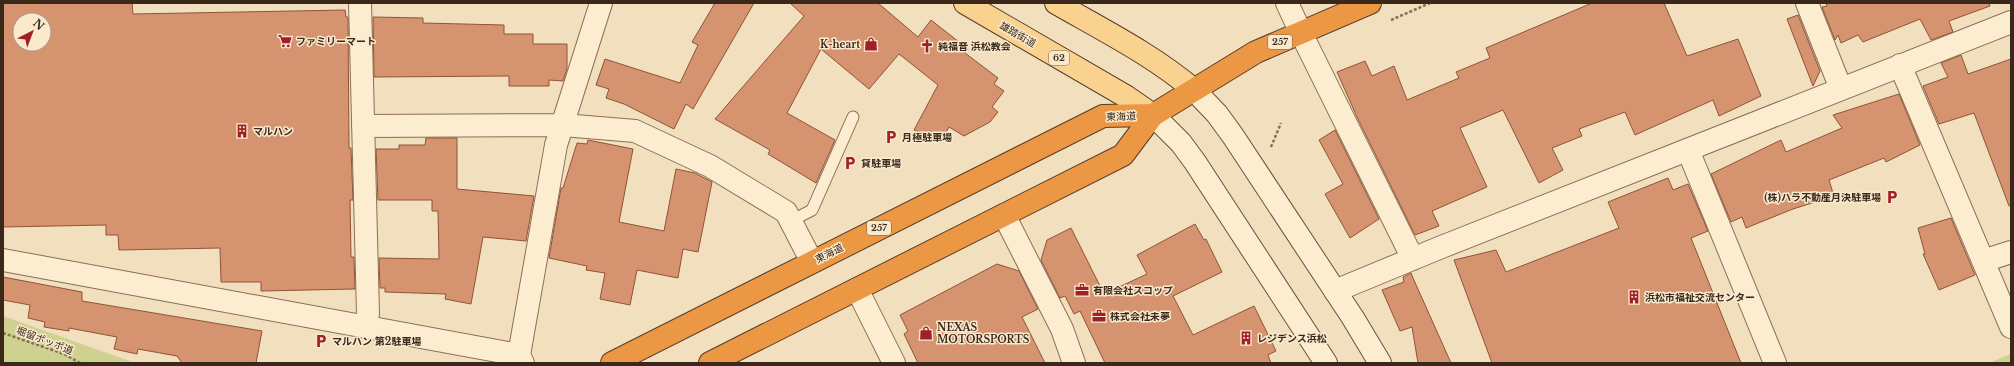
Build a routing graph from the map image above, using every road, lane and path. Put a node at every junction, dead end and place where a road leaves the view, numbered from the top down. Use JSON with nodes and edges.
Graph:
{"nodes":[{"id":1,"x":360,"y":3,"type":"edge"},
{"id":2,"x":601,"y":3,"type":"edge"},
{"id":3,"x":965,"y":3,"type":"edge"},
{"id":4,"x":1056,"y":3,"type":"edge"},
{"id":5,"x":1288,"y":3,"type":"edge"},
{"id":6,"x":1370,"y":3,"type":"edge"},
{"id":7,"x":1807,"y":3,"type":"edge"},
{"id":8,"x":2011,"y":22,"type":"edge"},
{"id":9,"x":1301,"y":33,"type":"junction"},
{"id":10,"x":1900,"y":65,"type":"junction"},
{"id":11,"x":1841,"y":89,"type":"junction"},
{"id":12,"x":1194,"y":90,"type":"junction"},
{"id":13,"x":1152,"y":115,"type":"junction"},
{"id":14,"x":853,"y":117,"type":"dead end"},
{"id":15,"x":563,"y":125,"type":"junction"},
{"id":16,"x":363,"y":126,"type":"junction"},
{"id":17,"x":1688,"y":150,"type":"junction"},
{"id":18,"x":1004,"y":215,"type":"junction"},
{"id":19,"x":791,"y":221,"type":"junction"},
{"id":20,"x":2011,"y":252,"type":"edge"},
{"id":21,"x":1413,"y":259,"type":"junction"},
{"id":22,"x":3,"y":260,"type":"edge"},
{"id":23,"x":1983,"y":261,"type":"junction"},
{"id":24,"x":812,"y":262,"type":"junction"},
{"id":25,"x":856,"y":289,"type":"junction"},
{"id":26,"x":1335,"y":291,"type":"junction"},
{"id":27,"x":366,"y":327,"type":"junction"},
{"id":28,"x":2011,"y":327,"type":"edge"},
{"id":29,"x":3,"y":333,"type":"edge"},
{"id":30,"x":521,"y":359,"type":"edge"},
{"id":31,"x":80,"y":363,"type":"edge"},
{"id":32,"x":612,"y":363,"type":"edge"},
{"id":33,"x":710,"y":363,"type":"edge"},
{"id":34,"x":894,"y":363,"type":"edge"},
{"id":35,"x":1074,"y":363,"type":"edge"},
{"id":36,"x":1326,"y":363,"type":"edge"},
{"id":37,"x":1380,"y":363,"type":"edge"},
{"id":38,"x":1775,"y":363,"type":"edge"}],
"edges":[{"from":1,"to":16,"type":"street"},
{"from":2,"to":15,"type":"street"},
{"from":3,"to":13,"type":"main road","name":"雄踏街道","number":"62"},
{"from":4,"to":12,"type":"main road"},
{"from":5,"to":9,"type":"street"},
{"from":6,"to":9,"type":"highway","number":"257"},
{"from":7,"to":11,"type":"street"},
{"from":8,"to":10,"type":"street"},
{"from":9,"to":12,"type":"highway","number":"257"},
{"from":9,"to":21,"type":"street"},
{"from":10,"to":11,"type":"street"},
{"from":10,"to":23,"type":"street"},
{"from":11,"to":17,"type":"street"},
{"from":12,"to":13,"type":"highway","number":"257"},
{"from":12,"to":26,"type":"street"},
{"from":13,"to":18,"type":"highway","name":"東海道","number":"257"},
{"from":13,"to":24,"type":"highway","name":"東海道","number":"257"},
{"from":13,"to":36,"type":"street"},
{"from":14,"to":19,"type":"lane"},
{"from":15,"to":16,"type":"street"},
{"from":15,"to":19,"type":"street"},
{"from":15,"to":30,"type":"street"},
{"from":16,"to":27,"type":"street"},
{"from":17,"to":21,"type":"street"},
{"from":17,"to":38,"type":"street"},
{"from":18,"to":25,"type":"highway","name":"東海道","number":"257"},
{"from":18,"to":35,"type":"street"},
{"from":19,"to":24,"type":"street"},
{"from":20,"to":23,"type":"street"},
{"from":21,"to":26,"type":"street"},
{"from":22,"to":27,"type":"street"},
{"from":23,"to":28,"type":"street"},
{"from":24,"to":32,"type":"highway","name":"東海道","number":"257"},
{"from":25,"to":33,"type":"highway","name":"東海道","number":"257"},
{"from":25,"to":34,"type":"street"},
{"from":26,"to":37,"type":"street"},
{"from":27,"to":30,"type":"street"},
{"from":29,"to":31,"type":"path","name":"堀留ポッポ道"}]}
